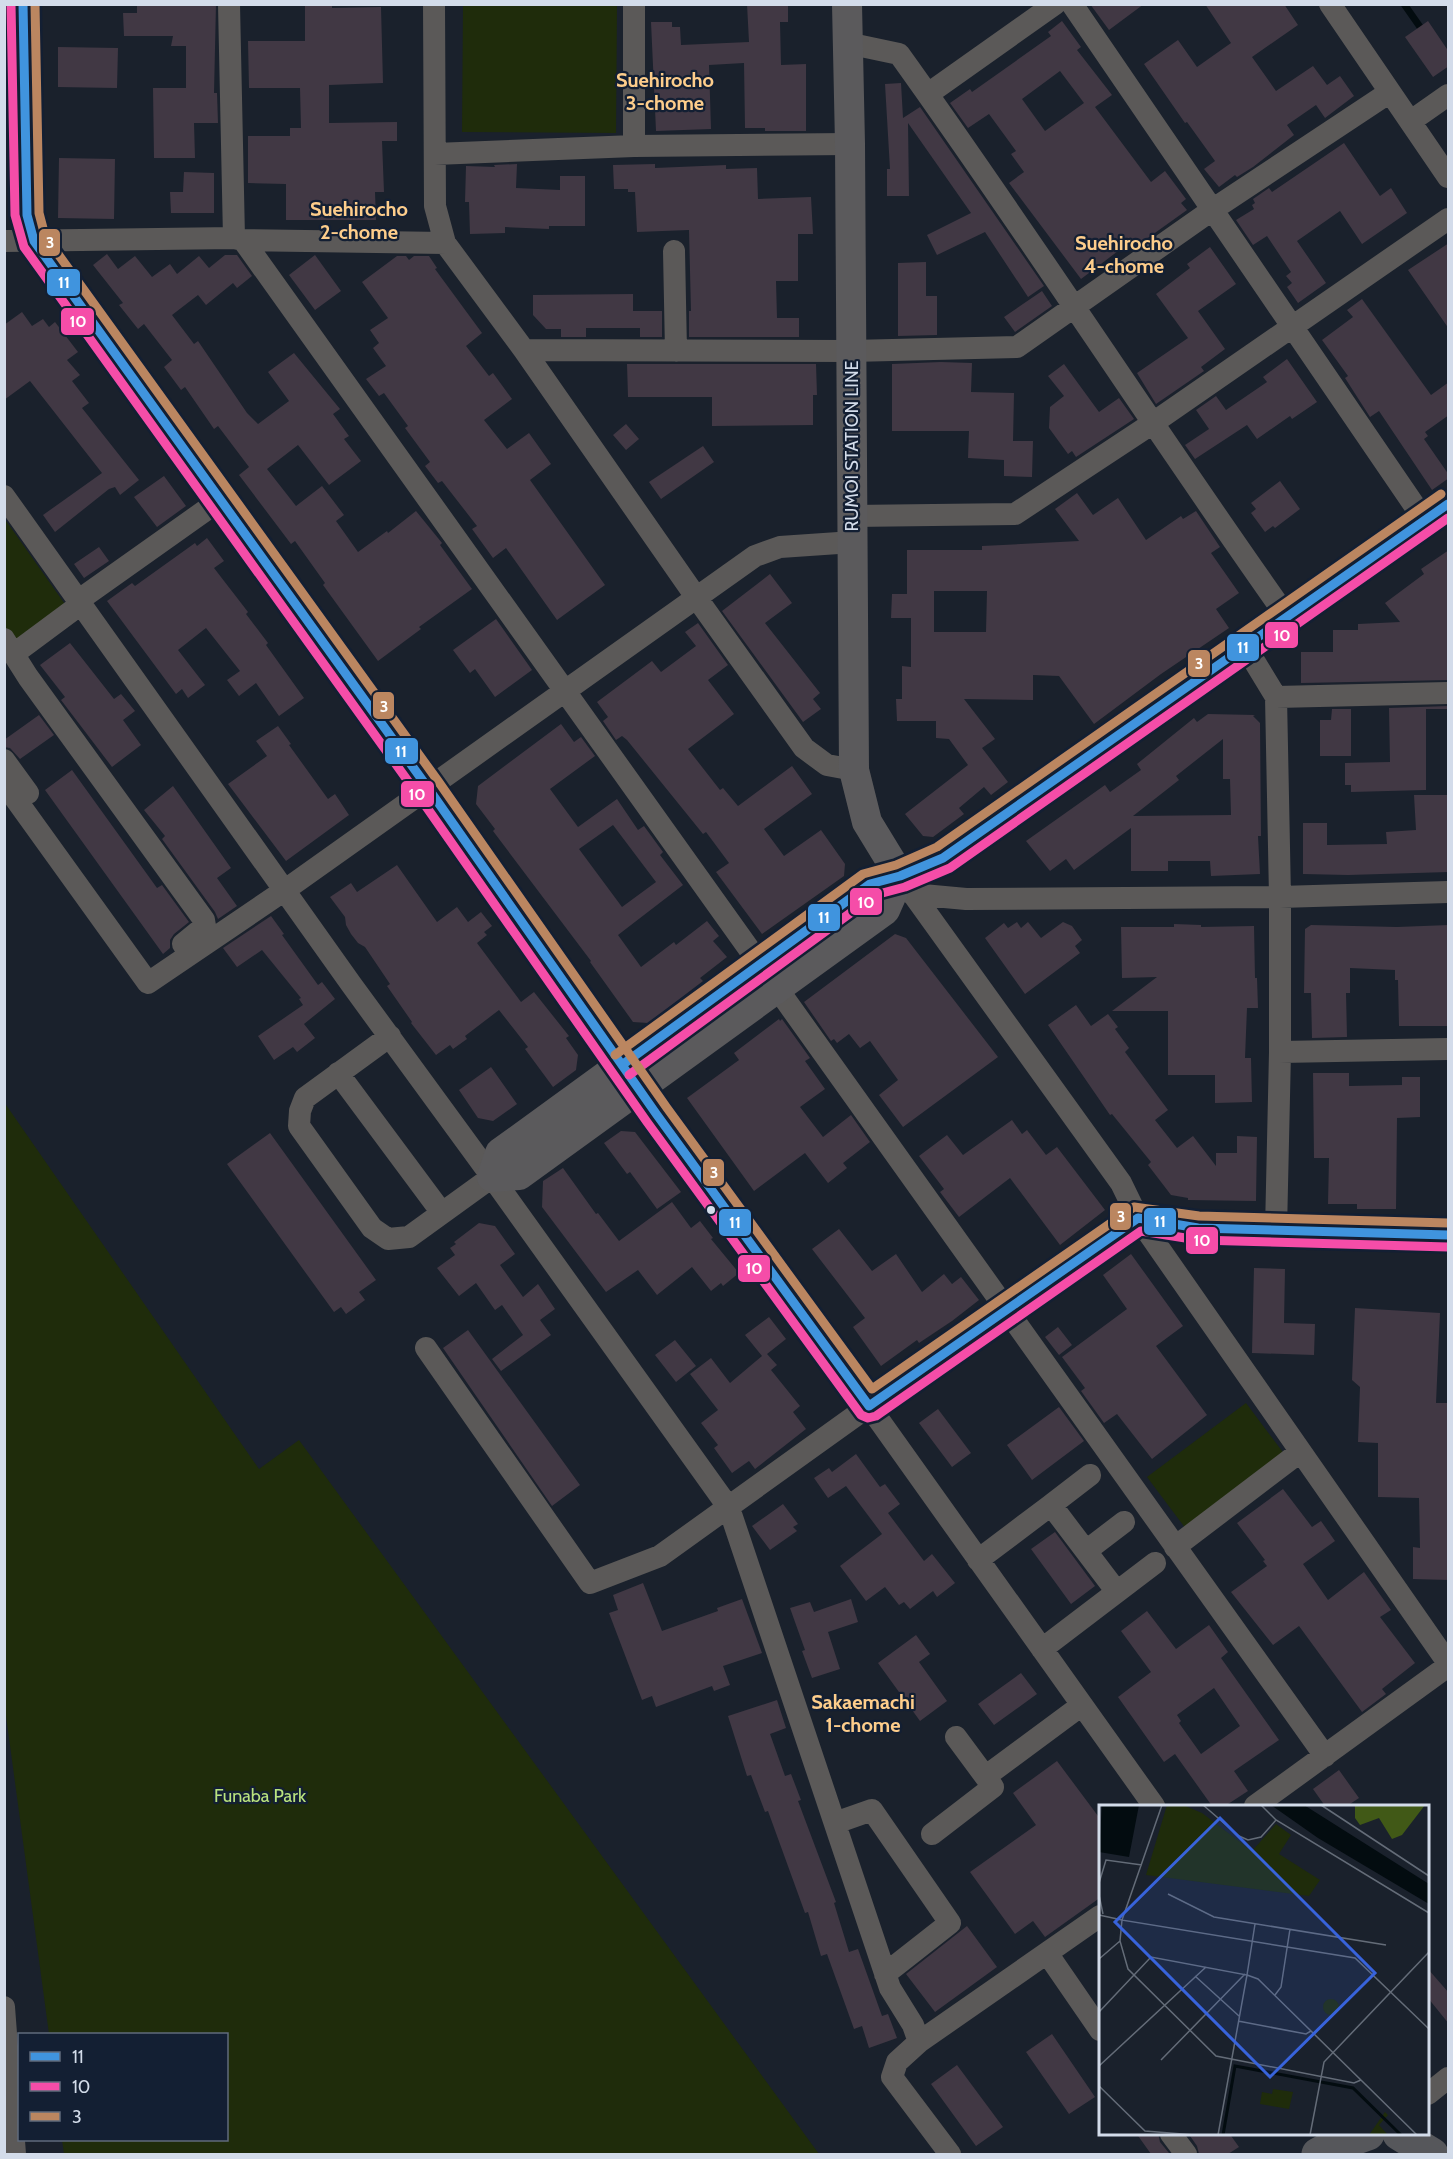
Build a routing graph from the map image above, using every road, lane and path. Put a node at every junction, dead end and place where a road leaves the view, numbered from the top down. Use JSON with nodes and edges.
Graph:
{"nodes":[{"id":1,"x":23,"y":4,"type":"edge"},
{"id":2,"x":229,"y":4,"type":"edge"},
{"id":3,"x":434,"y":4,"type":"edge"},
{"id":4,"x":634,"y":4,"type":"edge"},
{"id":5,"x":847,"y":4,"type":"edge"},
{"id":6,"x":1055,"y":4,"type":"edge"},
{"id":7,"x":1072,"y":4,"type":"edge"},
{"id":8,"x":1330,"y":4,"type":"edge"},
{"id":9,"x":848,"y":43,"type":"junction"},
{"id":10,"x":1390,"y":92,"type":"junction"},
{"id":11,"x":928,"y":94,"type":"junction"},
{"id":12,"x":1449,"y":95,"type":"edge"},
{"id":13,"x":1411,"y":121,"type":"junction"},
{"id":14,"x":850,"y":144,"type":"junction"},
{"id":15,"x":634,"y":146,"type":"junction"},
{"id":16,"x":435,"y":154,"type":"junction"},
{"id":17,"x":1449,"y":177,"type":"edge"},
{"id":18,"x":1212,"y":210,"type":"junction"},
{"id":19,"x":1449,"y":219,"type":"edge"},
{"id":20,"x":239,"y":239,"type":"junction"},
{"id":21,"x":4,"y":241,"type":"edge"},
{"id":22,"x":34,"y":241,"type":"junction"},
{"id":23,"x":445,"y":243,"type":"junction"},
{"id":24,"x":674,"y":251,"type":"dead end"},
{"id":25,"x":1075,"y":307,"type":"junction"},
{"id":26,"x":1293,"y":327,"type":"junction"},
{"id":27,"x":524,"y":350,"type":"junction"},
{"id":28,"x":676,"y":351,"type":"junction"},
{"id":29,"x":851,"y":351,"type":"junction"},
{"id":30,"x":1153,"y":423,"type":"junction"},
{"id":31,"x":4,"y":496,"type":"edge"},
{"id":32,"x":220,"y":500,"type":"junction"},
{"id":33,"x":1449,"y":504,"type":"edge"},
{"id":34,"x":1425,"y":521,"type":"junction"},
{"id":35,"x":852,"y":529,"type":"junction"},
{"id":36,"x":696,"y":597,"type":"junction"},
{"id":37,"x":80,"y":602,"type":"junction"},
{"id":38,"x":1287,"y":618,"type":"junction"},
{"id":39,"x":10,"y":646,"type":"edge"},
{"id":40,"x":1245,"y":646,"type":"junction"},
{"id":41,"x":563,"y":691,"type":"junction"},
{"id":42,"x":1449,"y":693,"type":"edge"},
{"id":43,"x":1276,"y":697,"type":"junction"},
{"id":44,"x":4,"y":760,"type":"edge"},
{"id":45,"x":855,"y":770,"type":"junction"},
{"id":46,"x":4,"y":783,"type":"edge"},
{"id":47,"x":428,"y":788,"type":"junction"},
{"id":48,"x":906,"y":885,"type":"junction"},
{"id":49,"x":285,"y":890,"type":"junction"},
{"id":50,"x":1449,"y":892,"type":"edge"},
{"id":51,"x":1281,"y":897,"type":"junction"},
{"id":52,"x":767,"y":976,"type":"junction"},
{"id":53,"x":390,"y":1036,"type":"junction"},
{"id":54,"x":1449,"y":1049,"type":"edge"},
{"id":55,"x":1280,"y":1052,"type":"junction"},
{"id":56,"x":338,"y":1073,"type":"junction"},
{"id":57,"x":630,"y":1076,"type":"junction"},
{"id":58,"x":492,"y":1177,"type":"junction"},
{"id":59,"x":442,"y":1213,"type":"junction"},
{"id":60,"x":1138,"y":1218,"type":"junction"},
{"id":61,"x":1276,"y":1230,"type":"junction"},
{"id":62,"x":1449,"y":1235,"type":"edge"},
{"id":63,"x":1006,"y":1310,"type":"junction"},
{"id":64,"x":426,"y":1348,"type":"dead end"},
{"id":65,"x":869,"y":1406,"type":"junction"},
{"id":66,"x":1300,"y":1452,"type":"junction"},
{"id":67,"x":1090,"y":1475,"type":"dead end"},
{"id":68,"x":1051,"y":1505,"type":"junction"},
{"id":69,"x":729,"y":1508,"type":"junction"},
{"id":70,"x":1124,"y":1522,"type":"dead end"},
{"id":71,"x":1175,"y":1547,"type":"junction"},
{"id":72,"x":1086,"y":1551,"type":"junction"},
{"id":73,"x":978,"y":1560,"type":"junction"},
{"id":74,"x":1155,"y":1563,"type":"dead end"},
{"id":75,"x":1117,"y":1592,"type":"junction"},
{"id":76,"x":1042,"y":1649,"type":"junction"},
{"id":77,"x":1449,"y":1665,"type":"edge"},
{"id":78,"x":1082,"y":1705,"type":"junction"},
{"id":79,"x":956,"y":1737,"type":"dead end"},
{"id":80,"x":1325,"y":1756,"type":"junction"},
{"id":81,"x":986,"y":1776,"type":"junction"},
{"id":82,"x":1153,"y":1805,"type":"edge"},
{"id":83,"x":1256,"y":1805,"type":"edge"},
{"id":84,"x":835,"y":1822,"type":"junction"},
{"id":85,"x":932,"y":1834,"type":"dead end"},
{"id":86,"x":1099,"y":1917,"type":"edge"},
{"id":87,"x":1047,"y":1953,"type":"junction"},
{"id":88,"x":888,"y":1981,"type":"junction"},
{"id":89,"x":4,"y":2007,"type":"edge"},
{"id":90,"x":1099,"y":2027,"type":"edge"},
{"id":91,"x":919,"y":2042,"type":"junction"},
{"id":92,"x":1449,"y":2079,"type":"edge"},
{"id":93,"x":1429,"y":2093,"type":"edge"},
{"id":94,"x":1172,"y":2135,"type":"edge"},
{"id":95,"x":1363,"y":2135,"type":"edge"},
{"id":96,"x":1380,"y":2135,"type":"edge"},
{"id":97,"x":1392,"y":2135,"type":"edge"},
{"id":98,"x":1402,"y":2135,"type":"edge"},
{"id":99,"x":15,"y":2154,"type":"edge"},
{"id":100,"x":950,"y":2154,"type":"edge"},
{"id":101,"x":1186,"y":2154,"type":"edge"},
{"id":102,"x":1318,"y":2154,"type":"edge"},
{"id":103,"x":1364,"y":2154,"type":"edge"},
{"id":104,"x":1400,"y":2154,"type":"edge"},
{"id":105,"x":1432,"y":2154,"type":"edge"}],
"edges":[{"from":1,"to":22,"type":"street"},
{"from":2,"to":20,"type":"street"},
{"from":3,"to":16,"type":"street"},
{"from":4,"to":15,"type":"street"},
{"from":5,"to":9,"type":"main road","name":"RUMOI STATION LINE"},
{"from":6,"to":11,"type":"street"},
{"from":7,"to":18,"type":"street"},
{"from":8,"to":10,"type":"street"},
{"from":9,"to":11,"type":"street"},
{"from":9,"to":14,"type":"main road","name":"RUMOI STATION LINE"},
{"from":10,"to":13,"type":"street"},
{"from":10,"to":18,"type":"street"},
{"from":11,"to":25,"type":"street"},
{"from":12,"to":13,"type":"street"},
{"from":13,"to":17,"type":"street"},
{"from":14,"to":15,"type":"street"},
{"from":14,"to":29,"type":"main road","name":"RUMOI STATION LINE"},
{"from":15,"to":16,"type":"street"},
{"from":16,"to":23,"type":"street"},
{"from":18,"to":25,"type":"street"},
{"from":18,"to":26,"type":"street"},
{"from":19,"to":26,"type":"street"},
{"from":20,"to":22,"type":"street"},
{"from":20,"to":23,"type":"street"},
{"from":20,"to":41,"type":"street"},
{"from":21,"to":22,"type":"street"},
{"from":22,"to":32,"type":"street"},
{"from":23,"to":27,"type":"street"},
{"from":24,"to":28,"type":"street"},
{"from":25,"to":29,"type":"street"},
{"from":25,"to":30,"type":"street"},
{"from":26,"to":30,"type":"street"},
{"from":26,"to":34,"type":"street"},
{"from":27,"to":28,"type":"street"},
{"from":27,"to":36,"type":"street"},
{"from":28,"to":29,"type":"street"},
{"from":29,"to":35,"type":"main road","name":"RUMOI STATION LINE"},
{"from":30,"to":35,"type":"street"},
{"from":30,"to":38,"type":"street"},
{"from":31,"to":37,"type":"street"},
{"from":32,"to":37,"type":"street"},
{"from":32,"to":47,"type":"street"},
{"from":33,"to":34,"type":"street"},
{"from":34,"to":38,"type":"street"},
{"from":35,"to":36,"type":"street"},
{"from":35,"to":45,"type":"main road","name":"RUMOI STATION LINE"},
{"from":36,"to":41,"type":"street"},
{"from":36,"to":45,"type":"street"},
{"from":37,"to":39,"type":"street"},
{"from":37,"to":49,"type":"street"},
{"from":38,"to":40,"type":"street"},
{"from":39,"to":44,"type":"street"},
{"from":40,"to":43,"type":"street"},
{"from":40,"to":48,"type":"street"},
{"from":41,"to":47,"type":"street"},
{"from":41,"to":52,"type":"street"},
{"from":42,"to":43,"type":"street"},
{"from":43,"to":51,"type":"street"},
{"from":45,"to":48,"type":"main road","name":"RUMOI STATION LINE"},
{"from":46,"to":49,"type":"street"},
{"from":47,"to":49,"type":"street"},
{"from":47,"to":57,"type":"street"},
{"from":48,"to":51,"type":"street"},
{"from":48,"to":52,"type":"main road"},
{"from":48,"to":60,"type":"street"},
{"from":49,"to":53,"type":"street"},
{"from":50,"to":51,"type":"street"},
{"from":51,"to":55,"type":"street"},
{"from":52,"to":57,"type":"main road"},
{"from":52,"to":63,"type":"street"},
{"from":53,"to":56,"type":"street"},
{"from":53,"to":58,"type":"street"},
{"from":54,"to":55,"type":"street"},
{"from":55,"to":61,"type":"street"},
{"from":56,"to":59,"type":"street"},
{"from":56,"to":59,"type":"street"},
{"from":57,"to":58,"type":"main road"},
{"from":57,"to":65,"type":"street"},
{"from":58,"to":59,"type":"street"},
{"from":58,"to":69,"type":"street"},
{"from":60,"to":61,"type":"street"},
{"from":60,"to":63,"type":"street"},
{"from":60,"to":66,"type":"street"},
{"from":61,"to":62,"type":"street"},
{"from":63,"to":65,"type":"street"},
{"from":63,"to":71,"type":"street"},
{"from":64,"to":69,"type":"street"},
{"from":65,"to":69,"type":"street"},
{"from":65,"to":73,"type":"street"},
{"from":66,"to":71,"type":"street"},
{"from":66,"to":77,"type":"street"},
{"from":67,"to":68,"type":"street"},
{"from":68,"to":72,"type":"street"},
{"from":68,"to":73,"type":"street"},
{"from":69,"to":84,"type":"street"},
{"from":70,"to":72,"type":"street"},
{"from":71,"to":80,"type":"street"},
{"from":72,"to":75,"type":"street"},
{"from":73,"to":76,"type":"street"},
{"from":74,"to":75,"type":"street"},
{"from":75,"to":76,"type":"street"},
{"from":76,"to":78,"type":"street"},
{"from":77,"to":80,"type":"street"},
{"from":78,"to":81,"type":"street"},
{"from":78,"to":82,"type":"street"},
{"from":79,"to":81,"type":"street"},
{"from":80,"to":83,"type":"street"},
{"from":81,"to":85,"type":"street"},
{"from":84,"to":88,"type":"street"},
{"from":84,"to":88,"type":"street"},
{"from":86,"to":87,"type":"street"},
{"from":87,"to":90,"type":"street"},
{"from":87,"to":91,"type":"street"},
{"from":88,"to":91,"type":"street"},
{"from":89,"to":99,"type":"street"},
{"from":91,"to":100,"type":"street"},
{"from":92,"to":93,"type":"street"},
{"from":94,"to":101,"type":"street"},
{"from":95,"to":102,"type":"highway"},
{"from":96,"to":103,"type":"highway"},
{"from":97,"to":104,"type":"highway"},
{"from":98,"to":105,"type":"highway"}]}
